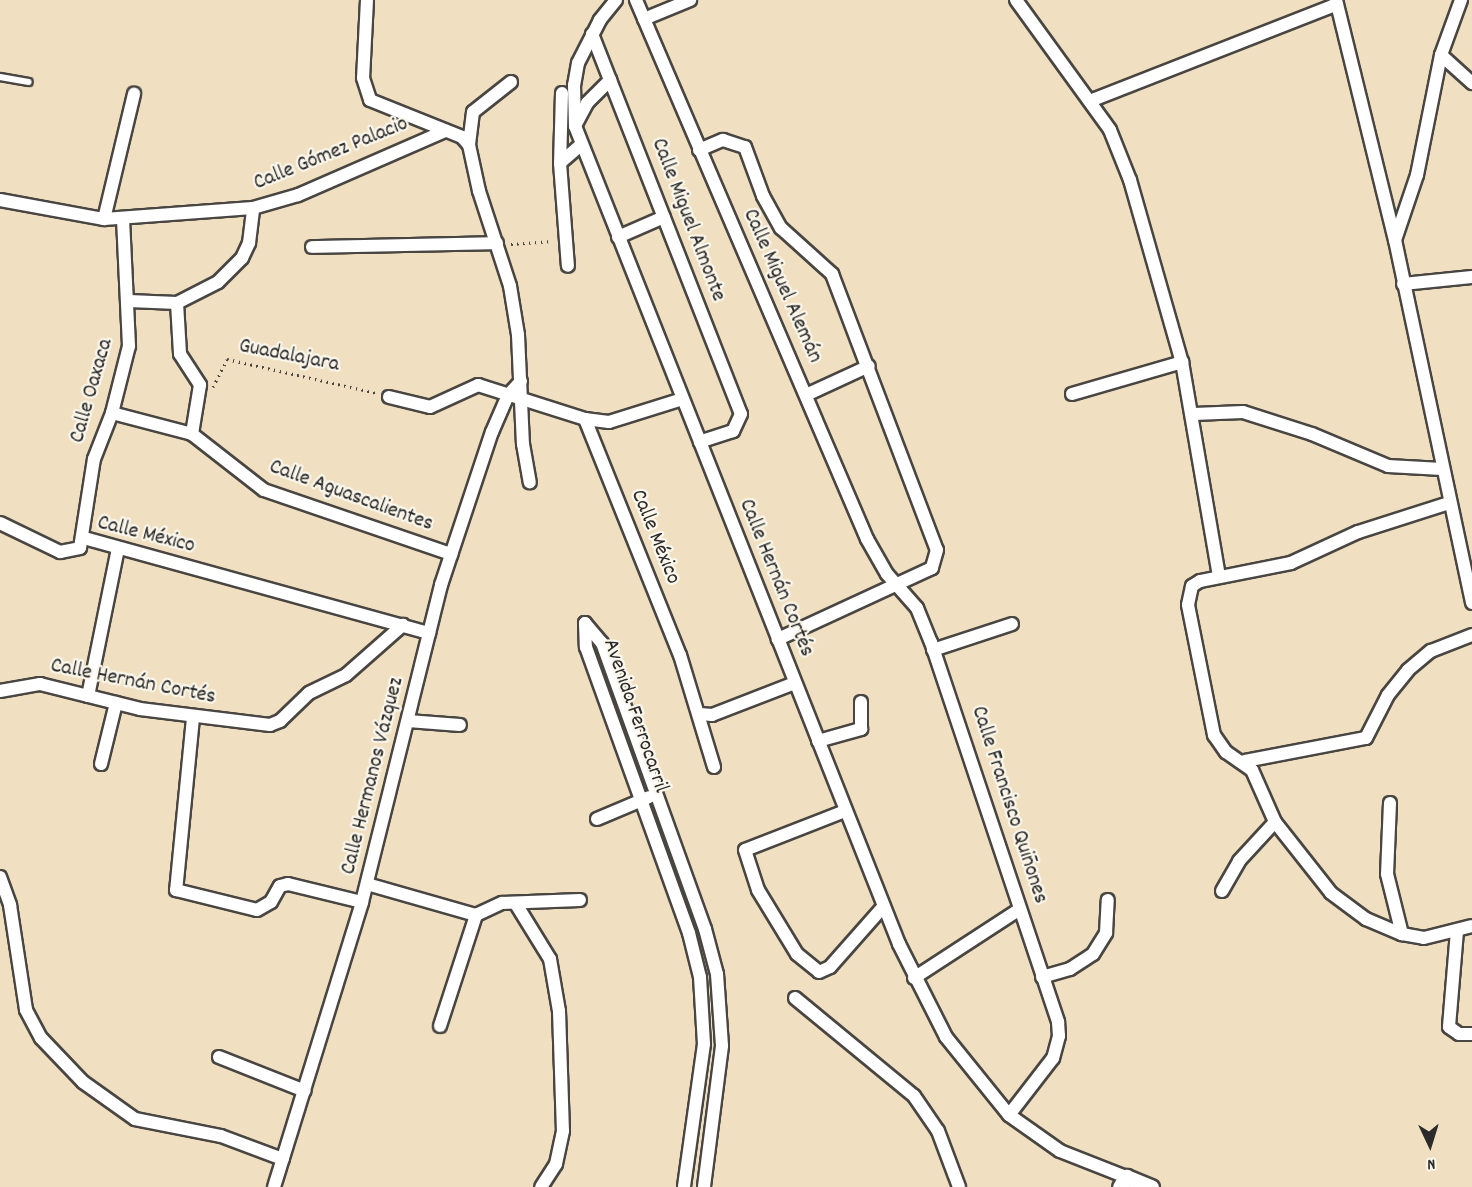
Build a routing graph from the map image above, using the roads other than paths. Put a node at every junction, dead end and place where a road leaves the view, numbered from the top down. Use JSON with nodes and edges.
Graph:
{"nodes":[{"id":1,"x":367,"y":0,"type":"edge"},
{"id":2,"x":616,"y":0,"type":"edge"},
{"id":3,"x":636,"y":0,"type":"edge"},
{"id":4,"x":690,"y":0,"type":"edge"},
{"id":5,"x":1016,"y":0,"type":"edge"},
{"id":6,"x":1461,"y":0,"type":"edge"},
{"id":7,"x":1337,"y":2,"type":"edge"},
{"id":8,"x":644,"y":19,"type":"junction"},
{"id":9,"x":592,"y":34,"type":"junction"},
{"id":10,"x":1441,"y":55,"type":"junction"},
{"id":11,"x":0,"y":77,"type":"edge"},
{"id":12,"x":610,"y":80,"type":"junction"},
{"id":13,"x":29,"y":82,"type":"dead end"},
{"id":14,"x":511,"y":82,"type":"dead end"},
{"id":15,"x":1472,"y":83,"type":"edge"},
{"id":16,"x":562,"y":93,"type":"dead end"},
{"id":17,"x":134,"y":94,"type":"dead end"},
{"id":18,"x":1090,"y":101,"type":"junction"},
{"id":19,"x":575,"y":126,"type":"junction"},
{"id":20,"x":445,"y":130,"type":"junction"},
{"id":21,"x":469,"y":145,"type":"junction"},
{"id":22,"x":582,"y":145,"type":"junction"},
{"id":23,"x":699,"y":150,"type":"junction"},
{"id":24,"x":560,"y":163,"type":"junction"},
{"id":25,"x":0,"y":200,"type":"edge"},
{"id":26,"x":253,"y":208,"type":"junction"},
{"id":27,"x":664,"y":217,"type":"junction"},
{"id":28,"x":104,"y":219,"type":"junction"},
{"id":29,"x":123,"y":219,"type":"junction"},
{"id":30,"x":618,"y":237,"type":"junction"},
{"id":31,"x":1395,"y":240,"type":"junction"},
{"id":32,"x":497,"y":243,"type":"junction"},
{"id":33,"x":312,"y":247,"type":"dead end"},
{"id":34,"x":568,"y":266,"type":"dead end"},
{"id":35,"x":1472,"y":277,"type":"edge"},
{"id":36,"x":1403,"y":284,"type":"junction"},
{"id":37,"x":129,"y":301,"type":"junction"},
{"id":38,"x":177,"y":303,"type":"junction"},
{"id":39,"x":1182,"y":362,"type":"junction"},
{"id":40,"x":870,"y":366,"type":"junction"},
{"id":41,"x":520,"y":381,"type":"junction"},
{"id":42,"x":1072,"y":394,"type":"dead end"},
{"id":43,"x":508,"y":395,"type":"junction"},
{"id":44,"x":806,"y":395,"type":"junction"},
{"id":45,"x":389,"y":397,"type":"road end"},
{"id":46,"x":683,"y":399,"type":"junction"},
{"id":47,"x":521,"y":400,"type":"junction"},
{"id":48,"x":112,"y":413,"type":"junction"},
{"id":49,"x":1194,"y":414,"type":"junction"},
{"id":50,"x":585,"y":419,"type":"junction"},
{"id":51,"x":192,"y":434,"type":"junction"},
{"id":52,"x":700,"y":442,"type":"junction"},
{"id":53,"x":1442,"y":469,"type":"junction"},
{"id":54,"x":530,"y":482,"type":"dead end"},
{"id":55,"x":1449,"y":503,"type":"junction"},
{"id":56,"x":0,"y":523,"type":"edge"},
{"id":57,"x":84,"y":538,"type":"junction"},
{"id":58,"x":118,"y":548,"type":"junction"},
{"id":59,"x":451,"y":554,"type":"junction"},
{"id":60,"x":1219,"y":577,"type":"junction"},
{"id":61,"x":896,"y":585,"type":"junction"},
{"id":62,"x":1472,"y":599,"type":"edge"},
{"id":63,"x":1012,"y":624,"type":"dead end"},
{"id":64,"x":403,"y":625,"type":"junction"},
{"id":65,"x":429,"y":633,"type":"junction"},
{"id":66,"x":1472,"y":635,"type":"edge"},
{"id":67,"x":778,"y":639,"type":"junction"},
{"id":68,"x":933,"y":650,"type":"junction"},
{"id":69,"x":795,"y":683,"type":"junction"},
{"id":70,"x":0,"y":691,"type":"edge"},
{"id":71,"x":88,"y":696,"type":"junction"},
{"id":72,"x":861,"y":702,"type":"dead end"},
{"id":73,"x":116,"y":703,"type":"junction"},
{"id":74,"x":700,"y":714,"type":"junction"},
{"id":75,"x":193,"y":718,"type":"junction"},
{"id":76,"x":408,"y":722,"type":"junction"},
{"id":77,"x":460,"y":725,"type":"dead end"},
{"id":78,"x":818,"y":741,"type":"junction"},
{"id":79,"x":1245,"y":761,"type":"junction"},
{"id":80,"x":101,"y":764,"type":"dead end"},
{"id":81,"x":714,"y":767,"type":"dead end"},
{"id":82,"x":656,"y":795,"type":"junction"},
{"id":83,"x":642,"y":800,"type":"junction"},
{"id":84,"x":1390,"y":803,"type":"dead end"},
{"id":85,"x":845,"y":811,"type":"junction"},
{"id":86,"x":597,"y":819,"type":"dead end"},
{"id":87,"x":1275,"y":822,"type":"junction"},
{"id":88,"x":0,"y":877,"type":"edge"},
{"id":89,"x":367,"y":884,"type":"junction"},
{"id":90,"x":1222,"y":891,"type":"dead end"},
{"id":91,"x":580,"y":900,"type":"dead end"},
{"id":92,"x":1108,"y":900,"type":"dead end"},
{"id":93,"x":362,"y":902,"type":"junction"},
{"id":94,"x":516,"y":904,"type":"junction"},
{"id":95,"x":884,"y":906,"type":"junction"},
{"id":96,"x":1020,"y":909,"type":"junction"},
{"id":97,"x":476,"y":915,"type":"junction"},
{"id":98,"x":1472,"y":926,"type":"edge"},
{"id":99,"x":1457,"y":931,"type":"junction"},
{"id":100,"x":1402,"y":934,"type":"junction"},
{"id":101,"x":717,"y":974,"type":"junction"},
{"id":102,"x":700,"y":977,"type":"junction"},
{"id":103,"x":1042,"y":977,"type":"junction"},
{"id":104,"x":914,"y":978,"type":"junction"},
{"id":105,"x":795,"y":998,"type":"dead end"},
{"id":106,"x":440,"y":1026,"type":"dead end"},
{"id":107,"x":1472,"y":1034,"type":"edge"},
{"id":108,"x":219,"y":1057,"type":"dead end"},
{"id":109,"x":305,"y":1091,"type":"junction"},
{"id":110,"x":1009,"y":1115,"type":"junction"},
{"id":111,"x":283,"y":1159,"type":"junction"},
{"id":112,"x":1123,"y":1182,"type":"edge"},
{"id":113,"x":274,"y":1187,"type":"edge"},
{"id":114,"x":541,"y":1187,"type":"edge"},
{"id":115,"x":684,"y":1187,"type":"edge"},
{"id":116,"x":704,"y":1187,"type":"edge"},
{"id":117,"x":959,"y":1187,"type":"edge"},
{"id":118,"x":1150,"y":1187,"type":"edge"}],
"edges":[{"from":1,"to":20,"type":"street"},
{"from":2,"to":9,"type":"street","name":"Calle Hernán Cortés"},
{"from":3,"to":8,"type":"street","name":"Calle Miguel Alemán"},
{"from":4,"to":8,"type":"street"},
{"from":5,"to":18,"type":"street"},
{"from":6,"to":10,"type":"street"},
{"from":7,"to":18,"type":"street"},
{"from":7,"to":31,"type":"street"},
{"from":8,"to":23,"type":"street","name":"Calle Miguel Alemán"},
{"from":9,"to":12,"type":"street","name":"Calle Miguel Almonte"},
{"from":9,"to":19,"type":"street","name":"Calle Hernán Cortés"},
{"from":10,"to":15,"type":"street"},
{"from":10,"to":31,"type":"street"},
{"from":11,"to":13,"type":"lane"},
{"from":12,"to":19,"type":"street"},
{"from":12,"to":27,"type":"street","name":"Calle Miguel Almonte"},
{"from":14,"to":21,"type":"street"},
{"from":16,"to":24,"type":"street"},
{"from":17,"to":28,"type":"street"},
{"from":18,"to":39,"type":"street"},
{"from":19,"to":22,"type":"street","name":"Calle Hernán Cortés"},
{"from":20,"to":21,"type":"street"},
{"from":20,"to":26,"type":"street","name":"Calle Gómez Palacio"},
{"from":21,"to":32,"type":"street"},
{"from":22,"to":24,"type":"street"},
{"from":22,"to":30,"type":"street","name":"Calle Hernán Cortés"},
{"from":23,"to":40,"type":"street"},
{"from":23,"to":44,"type":"street","name":"Calle Miguel Alemán"},
{"from":24,"to":34,"type":"street"},
{"from":25,"to":28,"type":"street","name":"Calle Gómez Palacio"},
{"from":26,"to":29,"type":"street","name":"Calle Gómez Palacio"},
{"from":26,"to":38,"type":"street"},
{"from":27,"to":30,"type":"street"},
{"from":27,"to":52,"type":"street","name":"Calle Miguel Almonte"},
{"from":28,"to":29,"type":"street","name":"Calle Gómez Palacio"},
{"from":29,"to":37,"type":"street","name":"Calle Oaxaca"},
{"from":30,"to":46,"type":"street","name":"Calle Hernán Cortés"},
{"from":31,"to":36,"type":"street"},
{"from":32,"to":33,"type":"street"},
{"from":32,"to":41,"type":"street"},
{"from":35,"to":36,"type":"street"},
{"from":36,"to":53,"type":"street"},
{"from":37,"to":38,"type":"street"},
{"from":37,"to":48,"type":"street","name":"Calle Oaxaca"},
{"from":38,"to":51,"type":"street"},
{"from":39,"to":42,"type":"street"},
{"from":39,"to":49,"type":"street"},
{"from":40,"to":44,"type":"street"},
{"from":40,"to":61,"type":"street"},
{"from":41,"to":43,"type":"street","name":"Calle Hermanos Vázquez"},
{"from":41,"to":47,"type":"street"},
{"from":43,"to":45,"type":"street"},
{"from":43,"to":47,"type":"street"},
{"from":43,"to":59,"type":"street","name":"Calle Hermanos Vázquez"},
{"from":44,"to":61,"type":"street","name":"Calle Miguel Alemán"},
{"from":46,"to":50,"type":"street"},
{"from":46,"to":52,"type":"street","name":"Calle Hernán Cortés"},
{"from":47,"to":50,"type":"street"},
{"from":47,"to":54,"type":"street"},
{"from":48,"to":51,"type":"street","name":"Calle Aguascalientes"},
{"from":48,"to":57,"type":"street","name":"Calle Oaxaca"},
{"from":49,"to":53,"type":"street"},
{"from":49,"to":60,"type":"street"},
{"from":50,"to":74,"type":"street","name":"Calle México"},
{"from":51,"to":59,"type":"street","name":"Calle Aguascalientes"},
{"from":52,"to":67,"type":"street","name":"Calle Hernán Cortés"},
{"from":53,"to":55,"type":"street"},
{"from":55,"to":60,"type":"street"},
{"from":55,"to":62,"type":"street"},
{"from":56,"to":57,"type":"street","name":"Calle México"},
{"from":57,"to":58,"type":"street","name":"Calle México"},
{"from":58,"to":64,"type":"street","name":"Calle México"},
{"from":58,"to":71,"type":"street"},
{"from":59,"to":65,"type":"street","name":"Calle Hermanos Vázquez"},
{"from":60,"to":79,"type":"street"},
{"from":61,"to":67,"type":"street"},
{"from":61,"to":68,"type":"street","name":"Calle Francisco Quiñones"},
{"from":63,"to":68,"type":"street"},
{"from":64,"to":65,"type":"street","name":"Calle México"},
{"from":64,"to":75,"type":"street","name":"Calle Hernán Cortés"},
{"from":65,"to":76,"type":"street","name":"Calle Hermanos Vázquez"},
{"from":66,"to":79,"type":"street"},
{"from":67,"to":69,"type":"street","name":"Calle Hernán Cortés"},
{"from":68,"to":96,"type":"street","name":"Calle Francisco Quiñones"},
{"from":69,"to":74,"type":"street"},
{"from":69,"to":78,"type":"street","name":"Calle Hernán Cortés"},
{"from":70,"to":71,"type":"street","name":"Calle Hernán Cortés"},
{"from":71,"to":73,"type":"street","name":"Calle Hernán Cortés"},
{"from":72,"to":78,"type":"street"},
{"from":73,"to":75,"type":"street","name":"Calle Hernán Cortés"},
{"from":73,"to":80,"type":"street"},
{"from":74,"to":81,"type":"street","name":"Calle México"},
{"from":75,"to":93,"type":"street"},
{"from":76,"to":77,"type":"street"},
{"from":76,"to":89,"type":"street","name":"Calle Hermanos Vázquez"},
{"from":78,"to":85,"type":"street","name":"Calle Hernán Cortés"},
{"from":79,"to":87,"type":"street"},
{"from":82,"to":83,"type":"street"},
{"from":82,"to":83,"type":"street","name":"Avenida Ferrocarril"},
{"from":82,"to":101,"type":"street","name":"Avenida Ferrocarril"},
{"from":83,"to":86,"type":"street"},
{"from":83,"to":102,"type":"street","name":"Avenida Ferrocarril"},
{"from":84,"to":100,"type":"street"},
{"from":85,"to":95,"type":"street","name":"Calle Hernán Cortés"},
{"from":85,"to":95,"type":"street"},
{"from":87,"to":90,"type":"street"},
{"from":87,"to":100,"type":"street"},
{"from":88,"to":111,"type":"street"},
{"from":89,"to":93,"type":"street","name":"Calle Hermanos Vázquez"},
{"from":89,"to":97,"type":"street"},
{"from":91,"to":94,"type":"street"},
{"from":92,"to":103,"type":"street"},
{"from":93,"to":109,"type":"street","name":"Calle Hermanos Vázquez"},
{"from":94,"to":97,"type":"street"},
{"from":94,"to":114,"type":"street"},
{"from":95,"to":104,"type":"street","name":"Calle Hernán Cortés"},
{"from":96,"to":103,"type":"street","name":"Calle Francisco Quiñones"},
{"from":96,"to":104,"type":"street"},
{"from":97,"to":106,"type":"street"},
{"from":98,"to":99,"type":"street"},
{"from":99,"to":100,"type":"street"},
{"from":99,"to":107,"type":"street"},
{"from":101,"to":102,"type":"street"},
{"from":101,"to":116,"type":"street","name":"Avenida Ferrocarril"},
{"from":102,"to":115,"type":"street","name":"Avenida Ferrocarril"},
{"from":103,"to":110,"type":"street","name":"Calle Francisco Quiñones"},
{"from":104,"to":110,"type":"street","name":"Calle Hernán Cortés"},
{"from":105,"to":117,"type":"street"},
{"from":108,"to":109,"type":"street"},
{"from":109,"to":111,"type":"street","name":"Calle Hermanos Vázquez"},
{"from":110,"to":112,"type":"street","name":"Calle Hernán Cortés"},
{"from":111,"to":113,"type":"street","name":"Calle Hermanos Vázquez"},
{"from":112,"to":118,"type":"street"}]}
